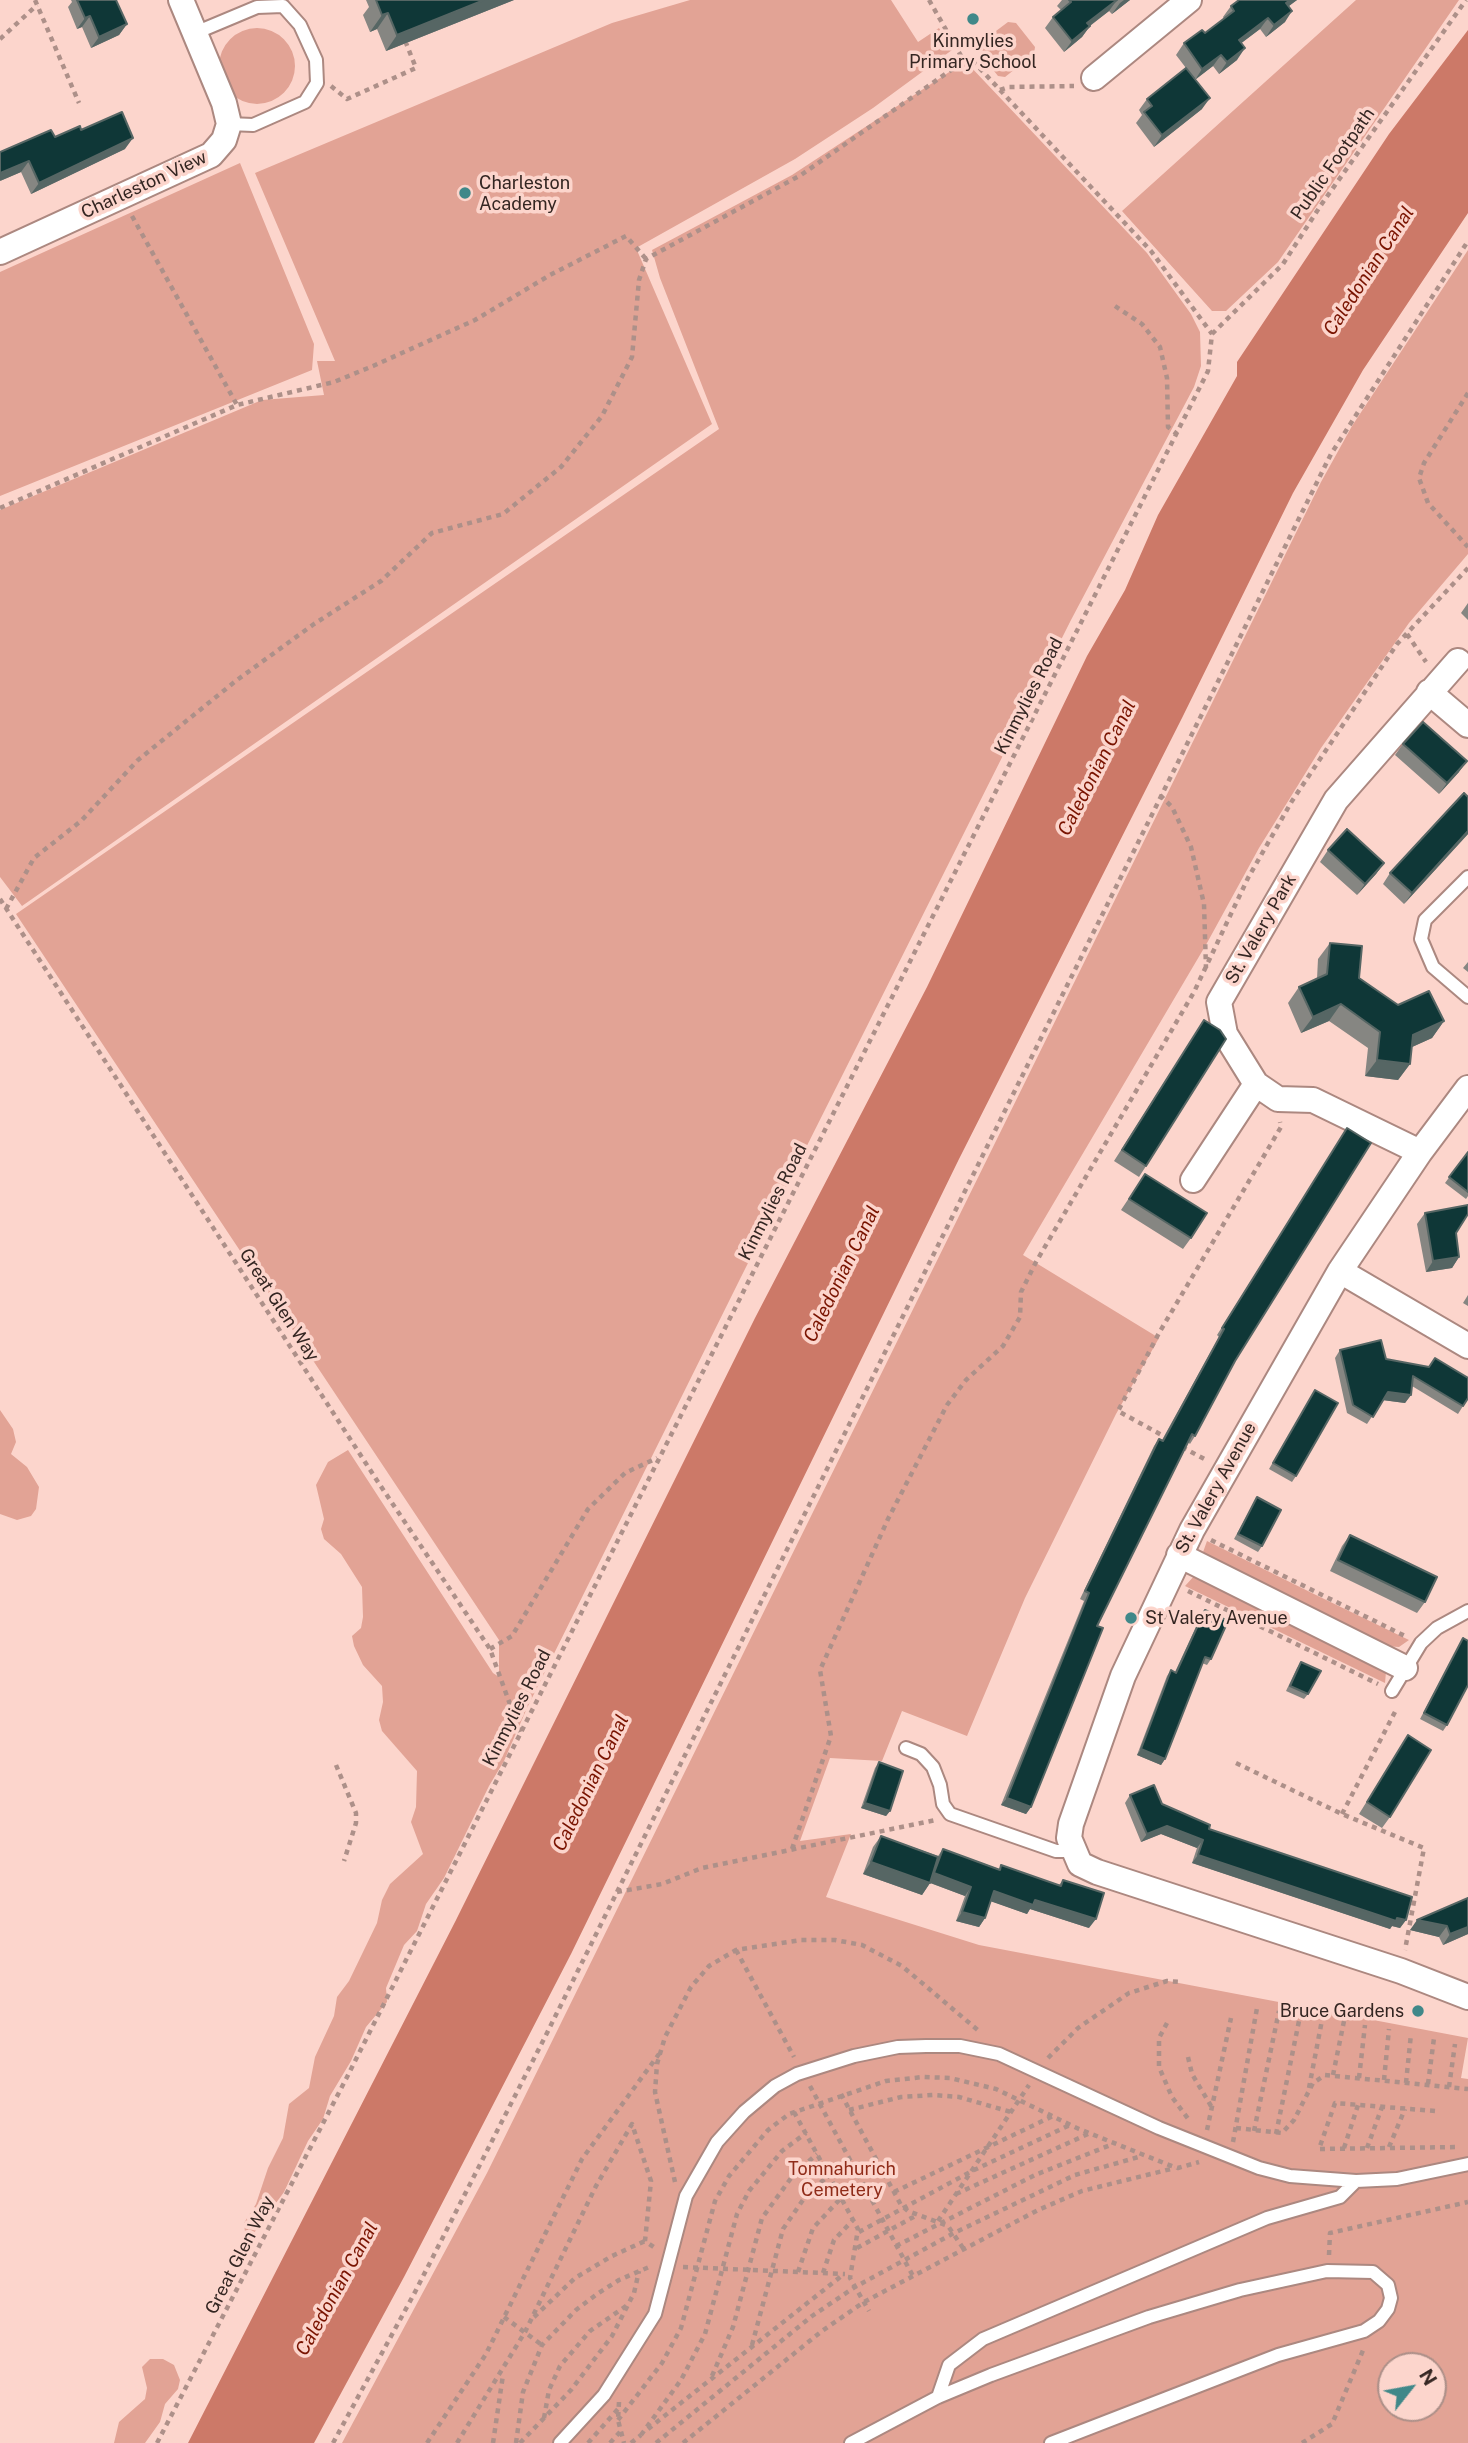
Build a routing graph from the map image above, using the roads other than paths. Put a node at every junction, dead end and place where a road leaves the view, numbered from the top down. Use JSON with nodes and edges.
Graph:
{"nodes":[{"id":1,"x":181,"y":0,"type":"edge"},
{"id":2,"x":1189,"y":0,"type":"edge"},
{"id":3,"x":195,"y":33,"type":"junction"},
{"id":4,"x":1094,"y":78,"type":"road end"},
{"id":5,"x":229,"y":124,"type":"junction"},
{"id":6,"x":0,"y":252,"type":"edge"},
{"id":7,"x":1458,"y":661,"type":"dead end"},
{"id":8,"x":1434,"y":687,"type":"junction"},
{"id":9,"x":1468,"y":725,"type":"edge"},
{"id":10,"x":1468,"y":877,"type":"edge"},
{"id":11,"x":1468,"y":997,"type":"edge"},
{"id":12,"x":1256,"y":1084,"type":"junction"},
{"id":13,"x":1468,"y":1088,"type":"edge"},
{"id":14,"x":1420,"y":1152,"type":"junction"},
{"id":15,"x":1192,"y":1180,"type":"dead end"},
{"id":16,"x":1340,"y":1270,"type":"junction"},
{"id":17,"x":1468,"y":1346,"type":"edge"},
{"id":18,"x":1179,"y":1555,"type":"junction"},
{"id":19,"x":1468,"y":1611,"type":"edge"},
{"id":20,"x":1405,"y":1668,"type":"junction"},
{"id":21,"x":1392,"y":1691,"type":"dead end"},
{"id":22,"x":906,"y":1748,"type":"dead end"},
{"id":23,"x":1072,"y":1851,"type":"junction"},
{"id":24,"x":1468,"y":1997,"type":"edge"},
{"id":25,"x":1468,"y":2164,"type":"edge"},
{"id":26,"x":1356,"y":2181,"type":"junction"},
{"id":27,"x":938,"y":2397,"type":"junction"},
{"id":28,"x":560,"y":2443,"type":"edge"},
{"id":29,"x":850,"y":2443,"type":"edge"},
{"id":30,"x":1051,"y":2443,"type":"edge"}],
"edges":[{"from":1,"to":3,"type":"street"},
{"from":2,"to":4,"type":"street"},
{"from":3,"to":5,"type":"street"},
{"from":3,"to":5,"type":"lane"},
{"from":5,"to":6,"type":"street","name":"Charleston View"},
{"from":7,"to":8,"type":"street","name":"St. Valery Park"},
{"from":8,"to":9,"type":"street"},
{"from":8,"to":12,"type":"street","name":"St. Valery Park"},
{"from":10,"to":11,"type":"lane"},
{"from":12,"to":14,"type":"street"},
{"from":12,"to":15,"type":"street"},
{"from":13,"to":14,"type":"street","name":"St. Valery Avenue"},
{"from":14,"to":16,"type":"street","name":"St. Valery Avenue"},
{"from":16,"to":17,"type":"street"},
{"from":16,"to":18,"type":"street","name":"St. Valery Avenue"},
{"from":18,"to":20,"type":"street"},
{"from":18,"to":23,"type":"street","name":"St. Valery Avenue"},
{"from":19,"to":20,"type":"lane"},
{"from":20,"to":21,"type":"lane"},
{"from":22,"to":23,"type":"lane"},
{"from":23,"to":24,"type":"street"},
{"from":25,"to":26,"type":"lane"},
{"from":26,"to":27,"type":"lane"},
{"from":26,"to":28,"type":"lane"},
{"from":27,"to":29,"type":"lane"},
{"from":27,"to":30,"type":"lane"}]}
